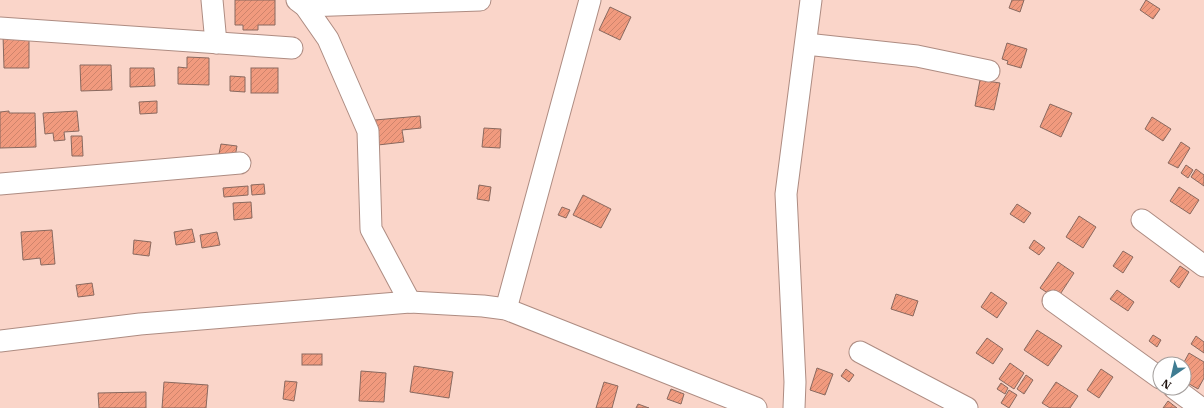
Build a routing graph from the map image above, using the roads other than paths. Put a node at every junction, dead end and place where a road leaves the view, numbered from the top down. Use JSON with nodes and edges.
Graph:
{"nodes":[{"id":1,"x":212,"y":0,"type":"edge"},
{"id":2,"x":480,"y":0,"type":"edge"},
{"id":3,"x":590,"y":0,"type":"edge"},
{"id":4,"x":812,"y":0,"type":"edge"},
{"id":5,"x":301,"y":3,"type":"edge"},
{"id":6,"x":341,"y":3,"type":"edge"},
{"id":7,"x":0,"y":28,"type":"edge"},
{"id":8,"x":216,"y":43,"type":"junction"},
{"id":9,"x":806,"y":44,"type":"junction"},
{"id":10,"x":292,"y":48,"type":"dead end"},
{"id":11,"x":989,"y":71,"type":"dead end"},
{"id":12,"x":240,"y":163,"type":"dead end"},
{"id":13,"x":0,"y":184,"type":"edge"},
{"id":14,"x":1142,"y":220,"type":"dead end"},
{"id":15,"x":1204,"y":266,"type":"edge"},
{"id":16,"x":1053,"y":301,"type":"dead end"},
{"id":17,"x":410,"y":302,"type":"junction"},
{"id":18,"x":506,"y":309,"type":"junction"},
{"id":19,"x":0,"y":341,"type":"edge"},
{"id":20,"x":860,"y":352,"type":"dead end"},
{"id":21,"x":1152,"y":372,"type":"edge"},
{"id":22,"x":1185,"y":396,"type":"edge"},
{"id":23,"x":756,"y":408,"type":"edge"},
{"id":24,"x":794,"y":408,"type":"edge"},
{"id":25,"x":967,"y":408,"type":"edge"},
{"id":26,"x":1201,"y":408,"type":"edge"}],
"edges":[{"from":1,"to":8,"type":"street"},
{"from":2,"to":6,"type":"street"},
{"from":3,"to":18,"type":"street"},
{"from":4,"to":9,"type":"street"},
{"from":5,"to":6,"type":"street"},
{"from":5,"to":17,"type":"street"},
{"from":7,"to":8,"type":"street"},
{"from":8,"to":10,"type":"street"},
{"from":9,"to":11,"type":"street"},
{"from":9,"to":24,"type":"street"},
{"from":12,"to":13,"type":"street"},
{"from":14,"to":15,"type":"street"},
{"from":16,"to":21,"type":"street"},
{"from":17,"to":18,"type":"street"},
{"from":17,"to":19,"type":"street"},
{"from":18,"to":23,"type":"street"},
{"from":20,"to":25,"type":"street"},
{"from":22,"to":26,"type":"street"}]}
